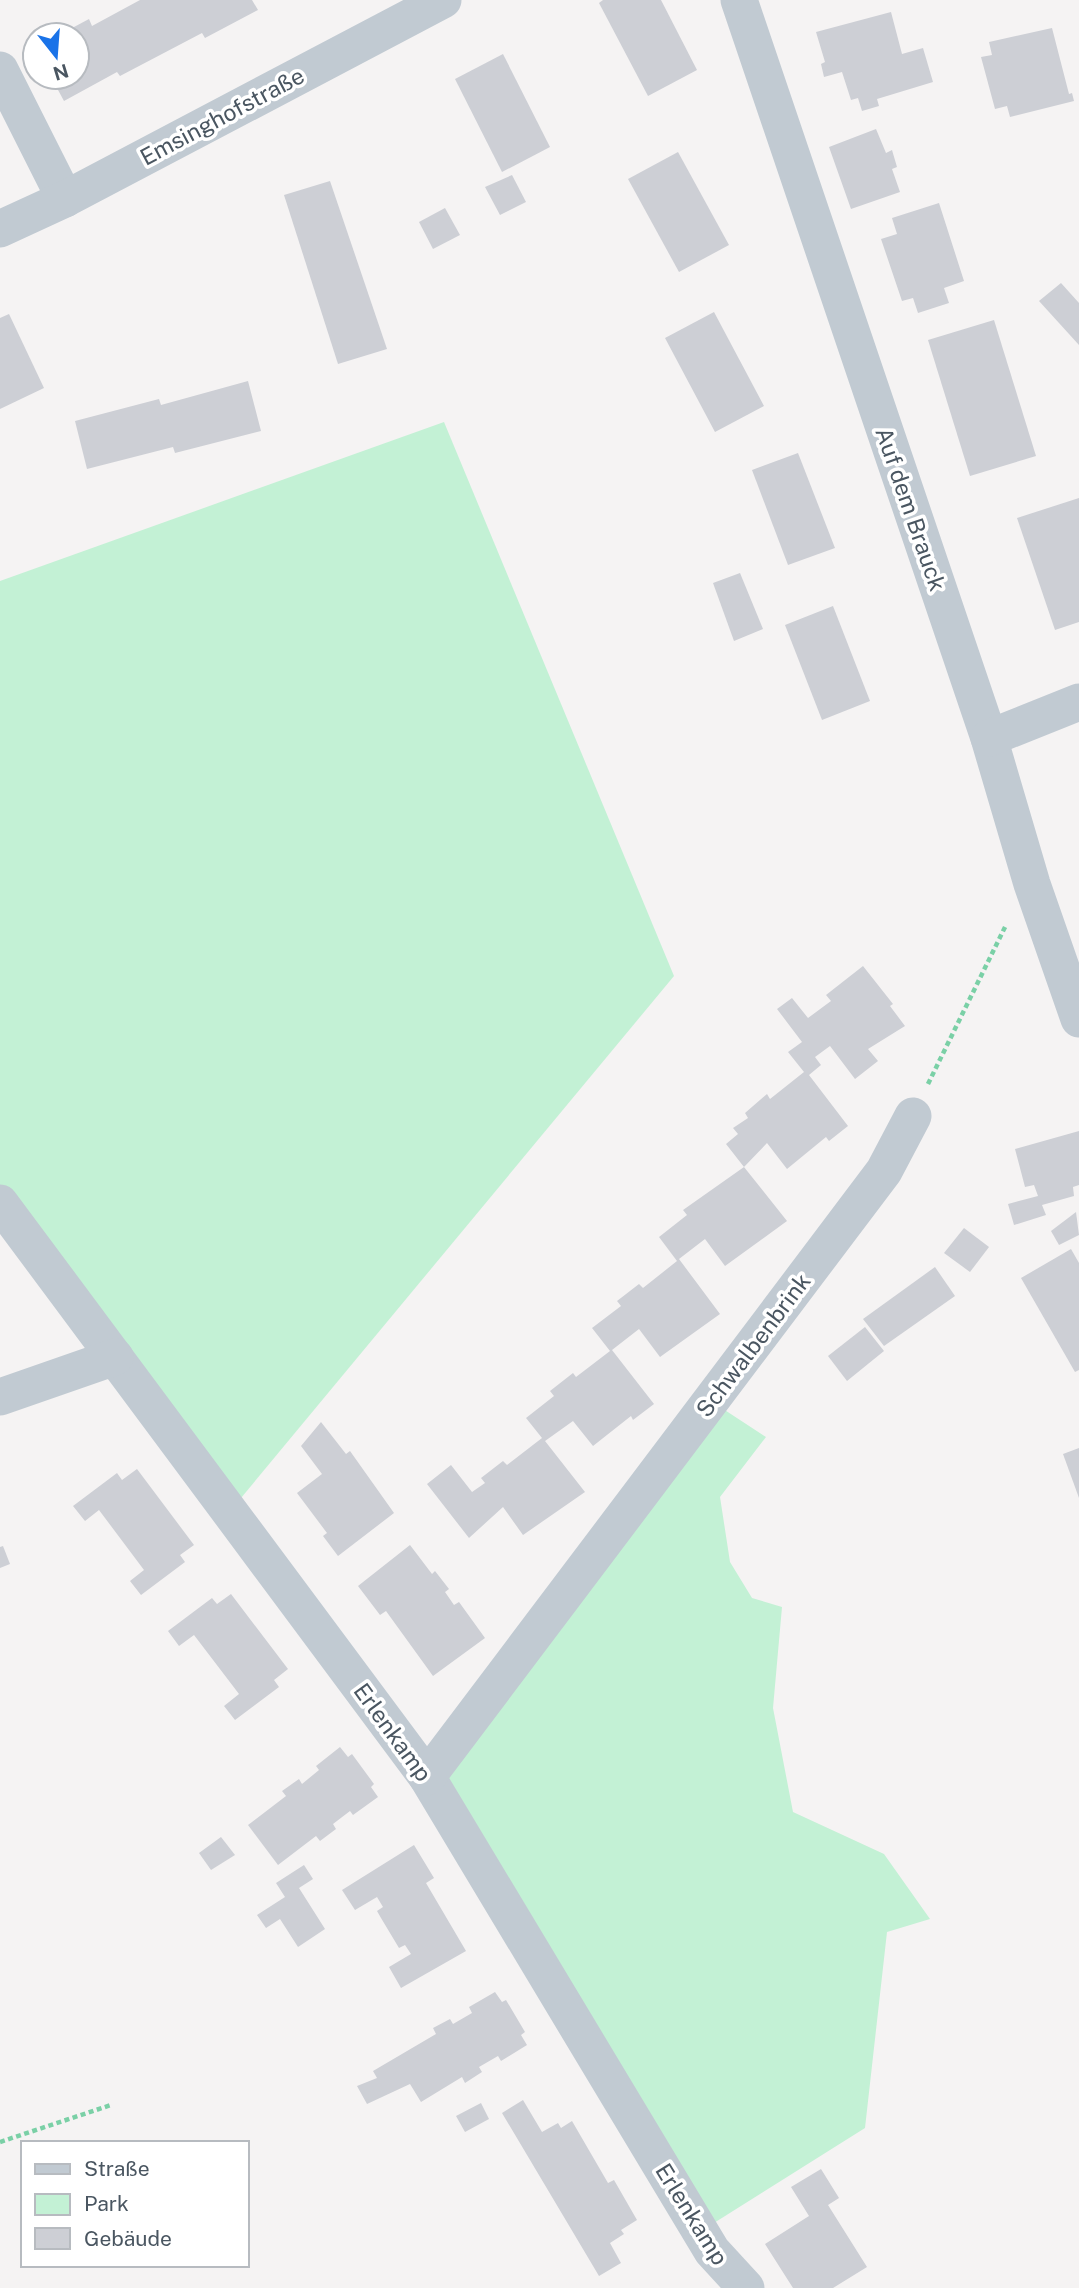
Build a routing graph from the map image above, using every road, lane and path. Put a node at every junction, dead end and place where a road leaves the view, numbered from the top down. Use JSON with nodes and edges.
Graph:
{"nodes":[{"id":1,"x":443,"y":0,"type":"edge"},
{"id":2,"x":740,"y":0,"type":"edge"},
{"id":3,"x":0,"y":70,"type":"edge"},
{"id":4,"x":65,"y":199,"type":"junction"},
{"id":5,"x":0,"y":229,"type":"edge"},
{"id":6,"x":1079,"y":702,"type":"edge"},
{"id":7,"x":989,"y":738,"type":"junction"},
{"id":8,"x":1032,"y":884,"type":"junction"},
{"id":9,"x":1079,"y":1019,"type":"edge"},
{"id":10,"x":912,"y":1116,"type":"joint"},
{"id":11,"x":0,"y":1203,"type":"edge"},
{"id":12,"x":115,"y":1357,"type":"junction"},
{"id":13,"x":0,"y":1397,"type":"edge"},
{"id":14,"x":427,"y":1777,"type":"junction"},
{"id":15,"x":111,"y":2105,"type":"dead end"},
{"id":16,"x":0,"y":2142,"type":"edge"},
{"id":17,"x":746,"y":2288,"type":"edge"}],
"edges":[{"from":1,"to":4,"type":"street","name":"Emsinghofstraße"},
{"from":2,"to":7,"type":"street","name":"Auf dem Brauck"},
{"from":3,"to":4,"type":"street"},
{"from":4,"to":5,"type":"street","name":"Emsinghofstraße"},
{"from":6,"to":7,"type":"street"},
{"from":7,"to":8,"type":"street","name":"Auf dem Brauck"},
{"from":8,"to":9,"type":"street","name":"Auf dem Brauck"},
{"from":8,"to":10,"type":"path"},
{"from":10,"to":14,"type":"street","name":"Schwalbenbrink"},
{"from":11,"to":12,"type":"street","name":"Erlenkamp"},
{"from":12,"to":13,"type":"street"},
{"from":12,"to":14,"type":"street","name":"Erlenkamp"},
{"from":14,"to":17,"type":"street","name":"Erlenkamp"},
{"from":15,"to":16,"type":"path"}]}
